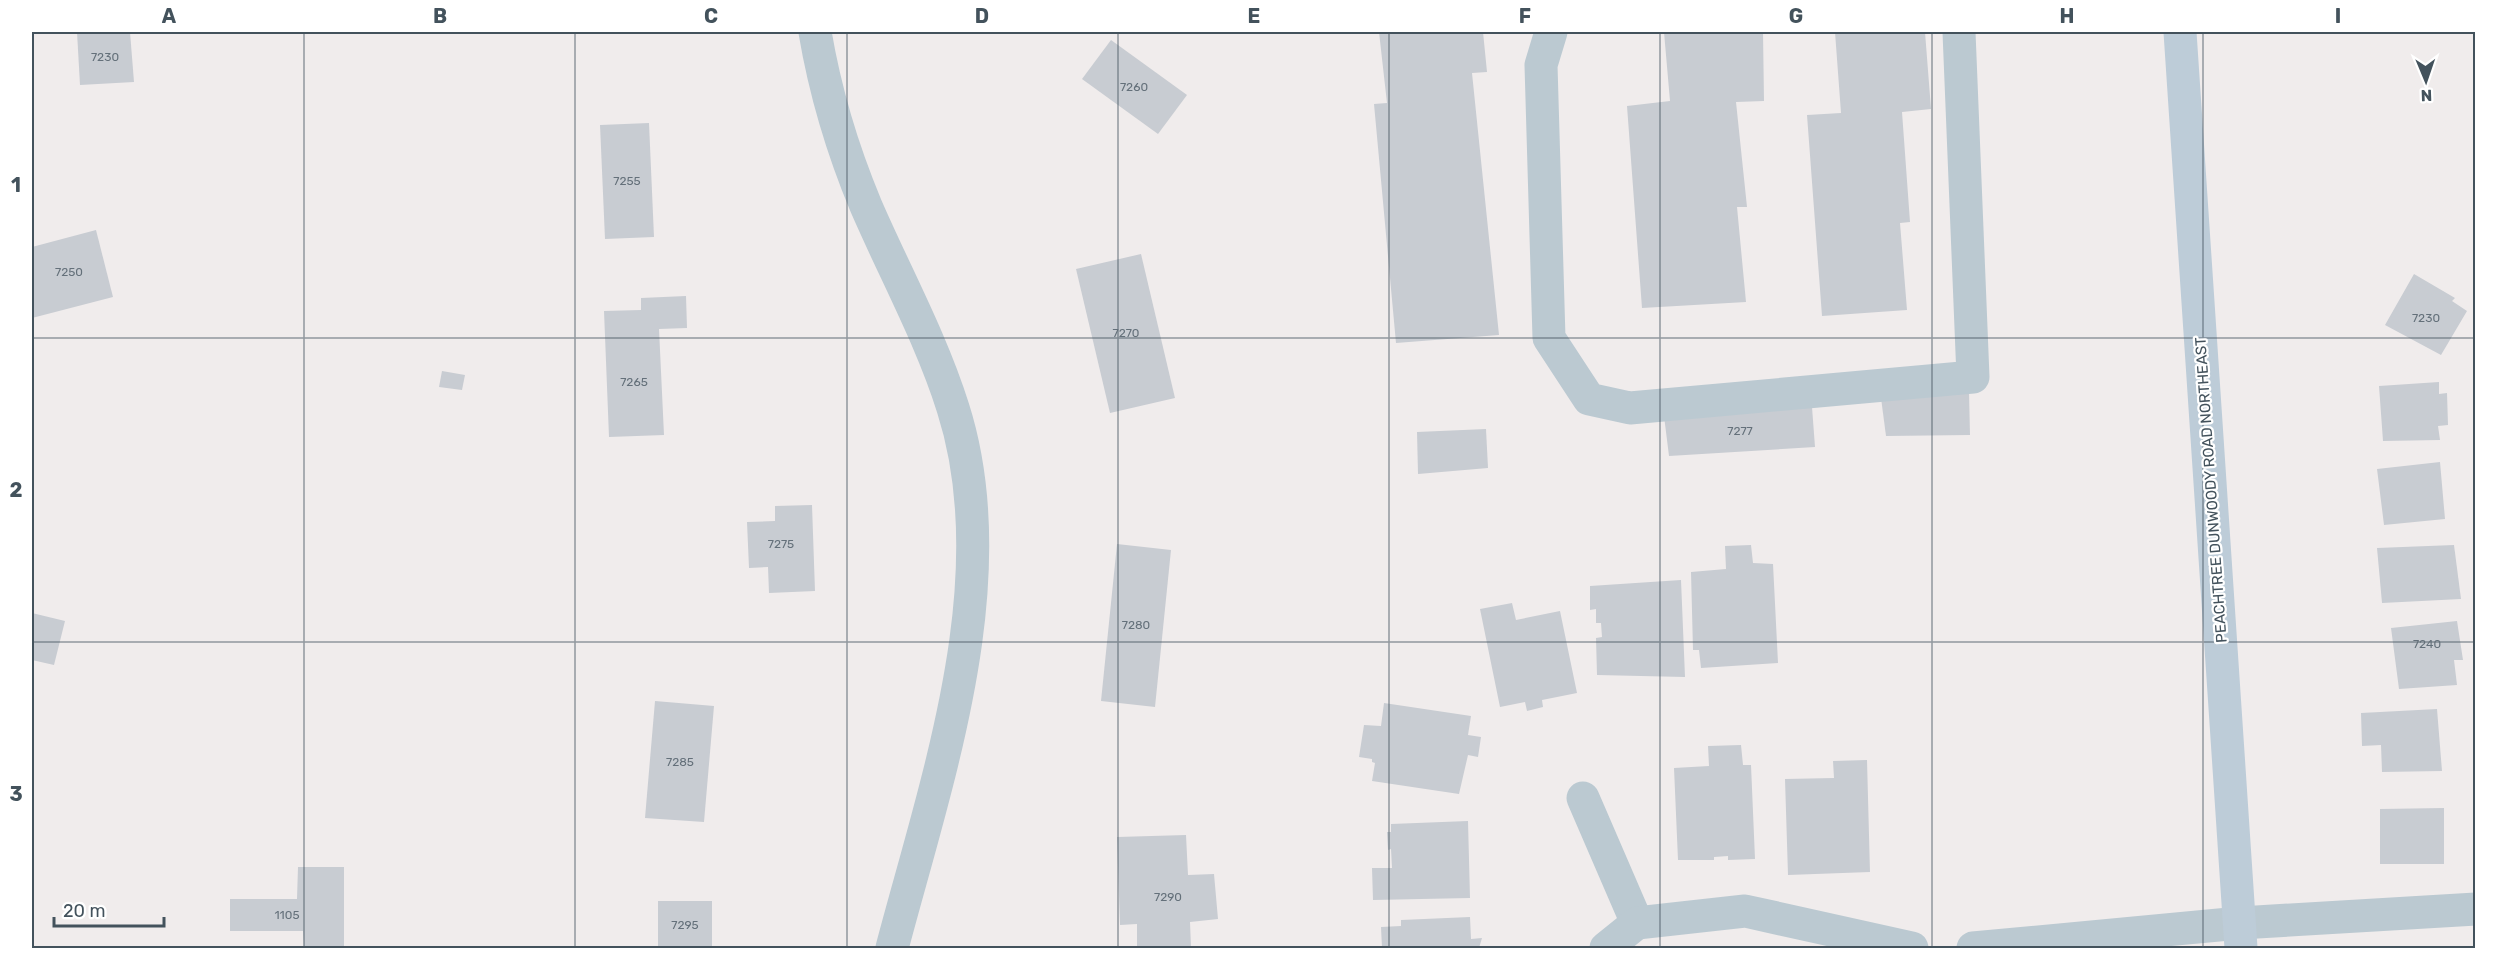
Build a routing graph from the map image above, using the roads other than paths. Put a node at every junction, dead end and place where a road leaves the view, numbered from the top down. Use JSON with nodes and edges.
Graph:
{"nodes":[{"id":1,"x":815,"y":32,"type":"edge"},
{"id":2,"x":1551,"y":32,"type":"edge"},
{"id":3,"x":1959,"y":32,"type":"edge"},
{"id":4,"x":2180,"y":32,"type":"edge"},
{"id":5,"x":1583,"y":798,"type":"dead end"},
{"id":6,"x":2475,"y":909,"type":"edge"},
{"id":7,"x":1637,"y":923,"type":"junction"},
{"id":8,"x":2241,"y":936,"type":"edge"},
{"id":9,"x":892,"y":948,"type":"edge"},
{"id":10,"x":1606,"y":948,"type":"edge"},
{"id":11,"x":1912,"y":948,"type":"edge"},
{"id":12,"x":1973,"y":948,"type":"edge"}],
"edges":[{"from":1,"to":9,"type":"street"},
{"from":2,"to":3,"type":"street"},
{"from":4,"to":8,"type":"street","name":"PEACHTREE DUNWOODY ROAD NORTHEAST"},
{"from":5,"to":7,"type":"street"},
{"from":6,"to":8,"type":"street"},
{"from":7,"to":10,"type":"street"},
{"from":7,"to":11,"type":"street"},
{"from":8,"to":12,"type":"street"}]}
